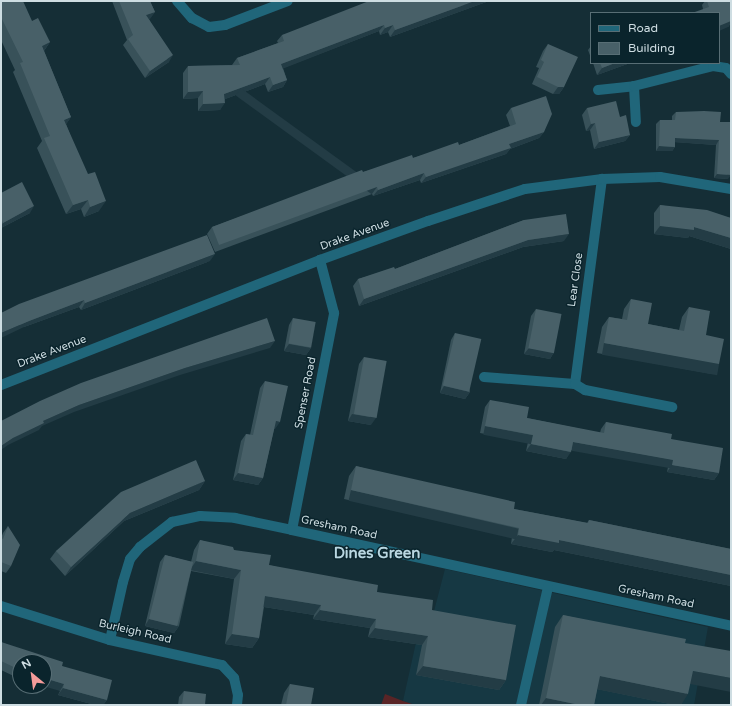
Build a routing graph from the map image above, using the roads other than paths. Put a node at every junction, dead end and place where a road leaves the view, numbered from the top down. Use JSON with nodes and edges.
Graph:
{"nodes":[{"id":1,"x":177,"y":1,"type":"edge"},
{"id":2,"x":288,"y":1,"type":"edge"},
{"id":3,"x":730,"y":68,"type":"edge"},
{"id":4,"x":634,"y":86,"type":"junction"},
{"id":5,"x":598,"y":90,"type":"dead end"},
{"id":6,"x":636,"y":122,"type":"dead end"},
{"id":7,"x":602,"y":179,"type":"junction"},
{"id":8,"x":731,"y":189,"type":"edge"},
{"id":9,"x":320,"y":260,"type":"junction"},
{"id":10,"x":484,"y":377,"type":"dead end"},
{"id":11,"x":1,"y":384,"type":"edge"},
{"id":12,"x":575,"y":384,"type":"junction"},
{"id":13,"x":672,"y":407,"type":"dead end"},
{"id":14,"x":292,"y":530,"type":"junction"},
{"id":15,"x":548,"y":587,"type":"junction"},
{"id":16,"x":1,"y":606,"type":"edge"},
{"id":17,"x":731,"y":626,"type":"edge"},
{"id":18,"x":110,"y":640,"type":"junction"},
{"id":19,"x":237,"y":705,"type":"edge"},
{"id":20,"x":521,"y":705,"type":"edge"}],
"edges":[{"from":1,"to":2,"type":"street"},
{"from":3,"to":4,"type":"street"},
{"from":4,"to":5,"type":"street"},
{"from":4,"to":6,"type":"street"},
{"from":7,"to":8,"type":"street","name":"Drake Avenue"},
{"from":7,"to":9,"type":"street","name":"Drake Avenue"},
{"from":7,"to":12,"type":"street","name":"Lear Close"},
{"from":9,"to":11,"type":"street","name":"Drake Avenue"},
{"from":9,"to":14,"type":"street","name":"Spenser Road"},
{"from":10,"to":12,"type":"street"},
{"from":12,"to":13,"type":"street"},
{"from":14,"to":15,"type":"street","name":"Gresham Road"},
{"from":14,"to":18,"type":"street","name":"Gresham Road"},
{"from":15,"to":17,"type":"street","name":"Gresham Road"},
{"from":15,"to":20,"type":"street"},
{"from":16,"to":18,"type":"street","name":"Burleigh Road"},
{"from":18,"to":19,"type":"street","name":"Burleigh Road"}]}
